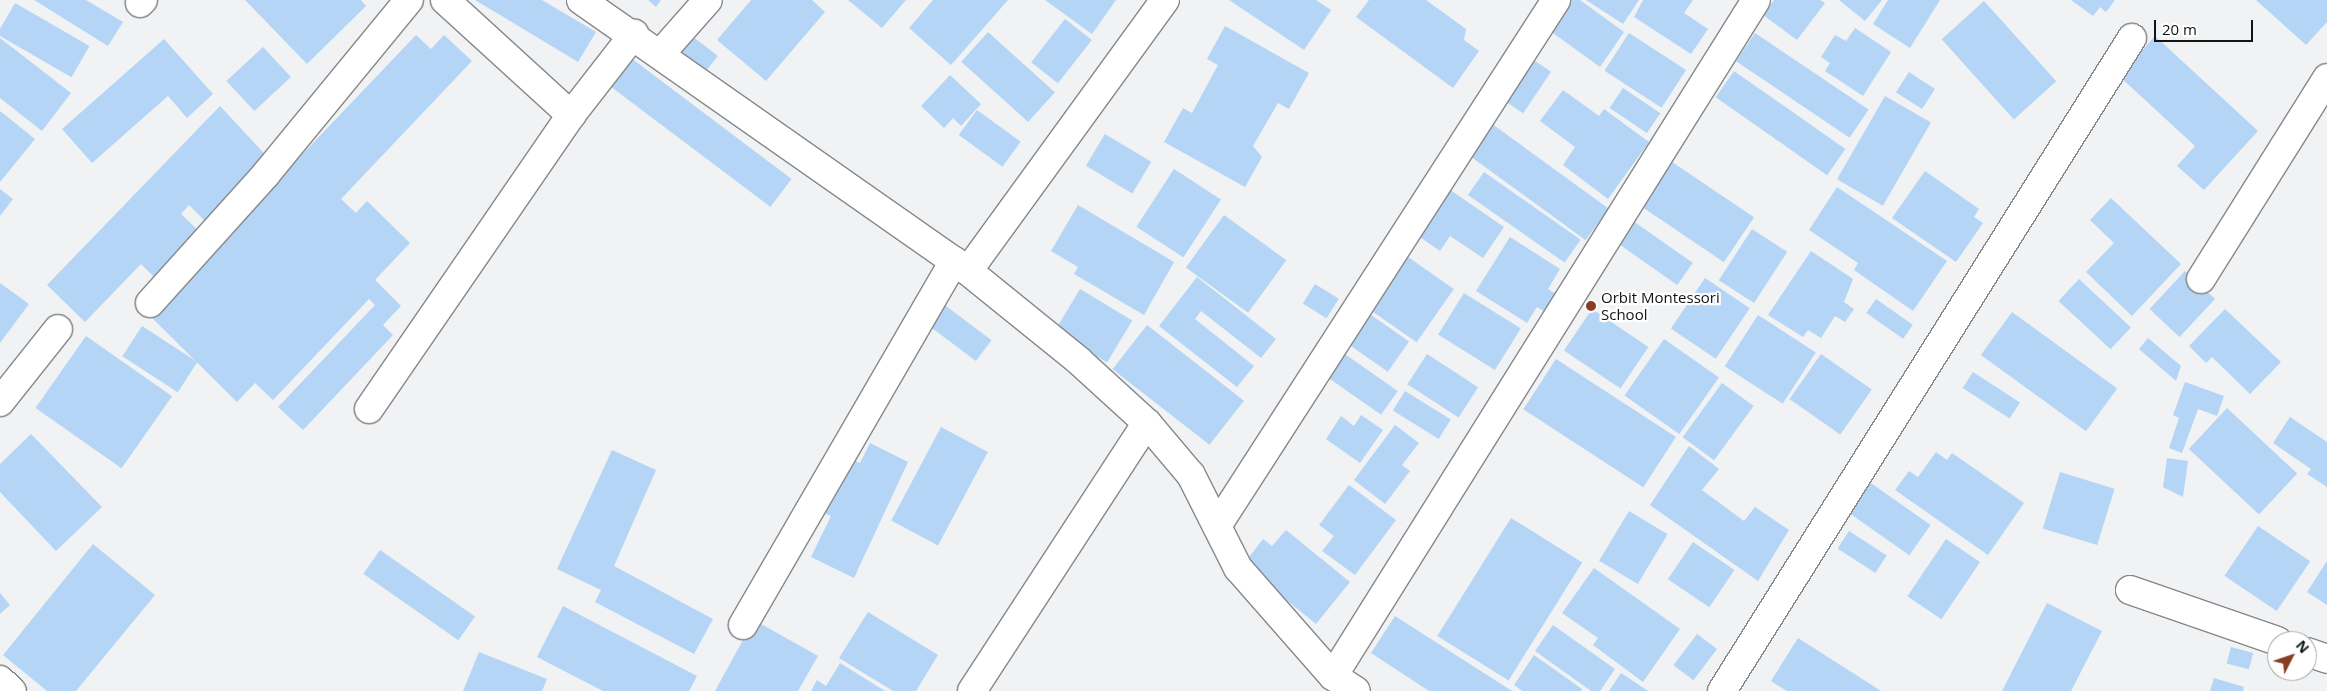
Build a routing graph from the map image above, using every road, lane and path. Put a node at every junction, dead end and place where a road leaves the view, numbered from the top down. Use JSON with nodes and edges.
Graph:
{"nodes":[{"id":1,"x":409,"y":0,"type":"edge"},
{"id":2,"x":445,"y":0,"type":"edge"},
{"id":3,"x":581,"y":0,"type":"edge"},
{"id":4,"x":708,"y":0,"type":"edge"},
{"id":5,"x":1165,"y":0,"type":"edge"},
{"id":6,"x":1556,"y":0,"type":"edge"},
{"id":7,"x":1756,"y":0,"type":"edge"},
{"id":8,"x":634,"y":34,"type":"junction"},
{"id":9,"x":2132,"y":38,"type":"dead end"},
{"id":10,"x":662,"y":52,"type":"junction"},
{"id":11,"x":2327,"y":78,"type":"edge"},
{"id":12,"x":571,"y":115,"type":"junction"},
{"id":13,"x":961,"y":266,"type":"junction"},
{"id":14,"x":2201,"y":279,"type":"dead end"},
{"id":15,"x":150,"y":302,"type":"dead end"},
{"id":16,"x":58,"y":329,"type":"dead end"},
{"id":17,"x":0,"y":402,"type":"edge"},
{"id":18,"x":369,"y":409,"type":"dead end"},
{"id":19,"x":1147,"y":423,"type":"junction"},
{"id":20,"x":1217,"y":526,"type":"junction"},
{"id":21,"x":2130,"y":590,"type":"dead end"},
{"id":22,"x":743,"y":625,"type":"dead end"},
{"id":23,"x":2267,"y":638,"type":"edge"},
{"id":24,"x":1333,"y":676,"type":"junction"},
{"id":25,"x":0,"y":680,"type":"edge"},
{"id":26,"x":12,"y":691,"type":"edge"},
{"id":27,"x":972,"y":691,"type":"edge"},
{"id":28,"x":1356,"y":691,"type":"edge"},
{"id":29,"x":1722,"y":691,"type":"edge"}],
"edges":[{"from":1,"to":15,"type":"street"},
{"from":2,"to":12,"type":"street"},
{"from":3,"to":8,"type":"street"},
{"from":4,"to":10,"type":"street"},
{"from":5,"to":13,"type":"street"},
{"from":6,"to":20,"type":"street"},
{"from":7,"to":24,"type":"street"},
{"from":8,"to":10,"type":"street"},
{"from":8,"to":12,"type":"street"},
{"from":9,"to":29,"type":"street"},
{"from":10,"to":13,"type":"street"},
{"from":11,"to":14,"type":"street"},
{"from":12,"to":18,"type":"street"},
{"from":13,"to":19,"type":"street"},
{"from":13,"to":22,"type":"street"},
{"from":16,"to":17,"type":"street"},
{"from":19,"to":20,"type":"street"},
{"from":19,"to":27,"type":"street"},
{"from":20,"to":24,"type":"street"},
{"from":21,"to":23,"type":"street"},
{"from":24,"to":28,"type":"street"},
{"from":25,"to":26,"type":"street"}]}
